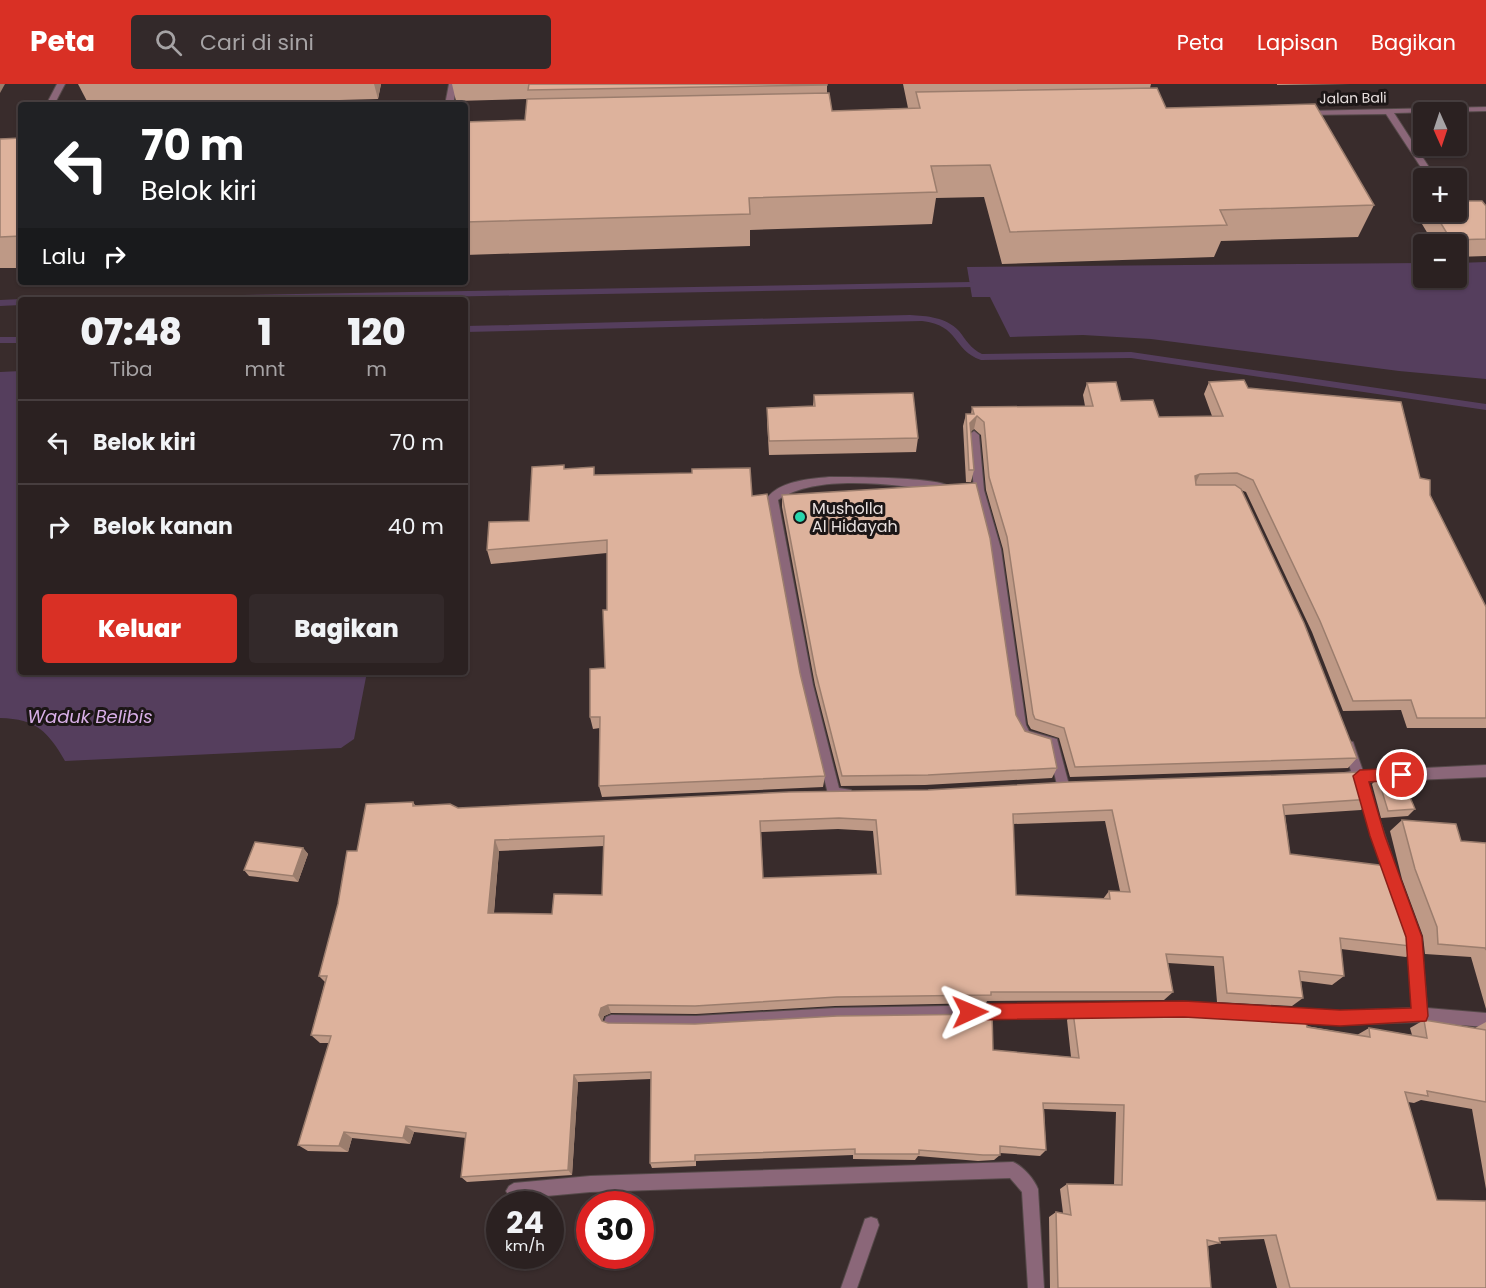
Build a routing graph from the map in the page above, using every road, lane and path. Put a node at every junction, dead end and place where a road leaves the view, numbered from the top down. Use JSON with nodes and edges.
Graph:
{"nodes":[{"id":1,"x":61,"y":84,"type":"edge"},
{"id":2,"x":453,"y":84,"type":"edge"},
{"id":3,"x":52,"y":102,"type":"edge"},
{"id":4,"x":450,"y":102,"type":"edge"},
{"id":5,"x":1486,"y":109,"type":"edge"},
{"id":6,"x":1388,"y":111,"type":"junction"},
{"id":7,"x":1293,"y":113,"type":"edge"},
{"id":8,"x":1425,"y":168,"type":"edge"},
{"id":9,"x":974,"y":435,"type":"edge"},
{"id":10,"x":968,"y":489,"type":"junction"},
{"id":11,"x":1345,"y":734,"type":"edge"},
{"id":12,"x":1486,"y":771,"type":"edge"},
{"id":13,"x":1360,"y":776,"type":"junction"},
{"id":14,"x":1338,"y":777,"type":"edge"},
{"id":15,"x":1063,"y":786,"type":"edge"},
{"id":16,"x":857,"y":794,"type":"edge"},
{"id":17,"x":1398,"y":892,"type":"edge"},
{"id":18,"x":1410,"y":926,"type":"edge"},
{"id":19,"x":1420,"y":1016,"type":"junction"},
{"id":20,"x":1486,"y":1020,"type":"edge"},
{"id":21,"x":611,"y":1022,"type":"edge"},
{"id":22,"x":514,"y":1191,"type":"dead end"},
{"id":23,"x":871,"y":1225,"type":"dead end"},
{"id":24,"x":849,"y":1288,"type":"edge"},
{"id":25,"x":1036,"y":1288,"type":"edge"}],
"edges":[{"from":1,"to":3,"type":"street"},
{"from":2,"to":4,"type":"street"},
{"from":5,"to":6,"type":"street","name":"Jalan Bali"},
{"from":6,"to":7,"type":"street","name":"Jalan Bali"},
{"from":6,"to":8,"type":"street"},
{"from":9,"to":10,"type":"street"},
{"from":10,"to":15,"type":"street"},
{"from":10,"to":16,"type":"street"},
{"from":11,"to":13,"type":"street"},
{"from":12,"to":13,"type":"street"},
{"from":13,"to":14,"type":"street"},
{"from":13,"to":17,"type":"street"},
{"from":18,"to":19,"type":"street"},
{"from":19,"to":20,"type":"street"},
{"from":19,"to":21,"type":"street"},
{"from":22,"to":25,"type":"street"},
{"from":23,"to":24,"type":"street"}]}
